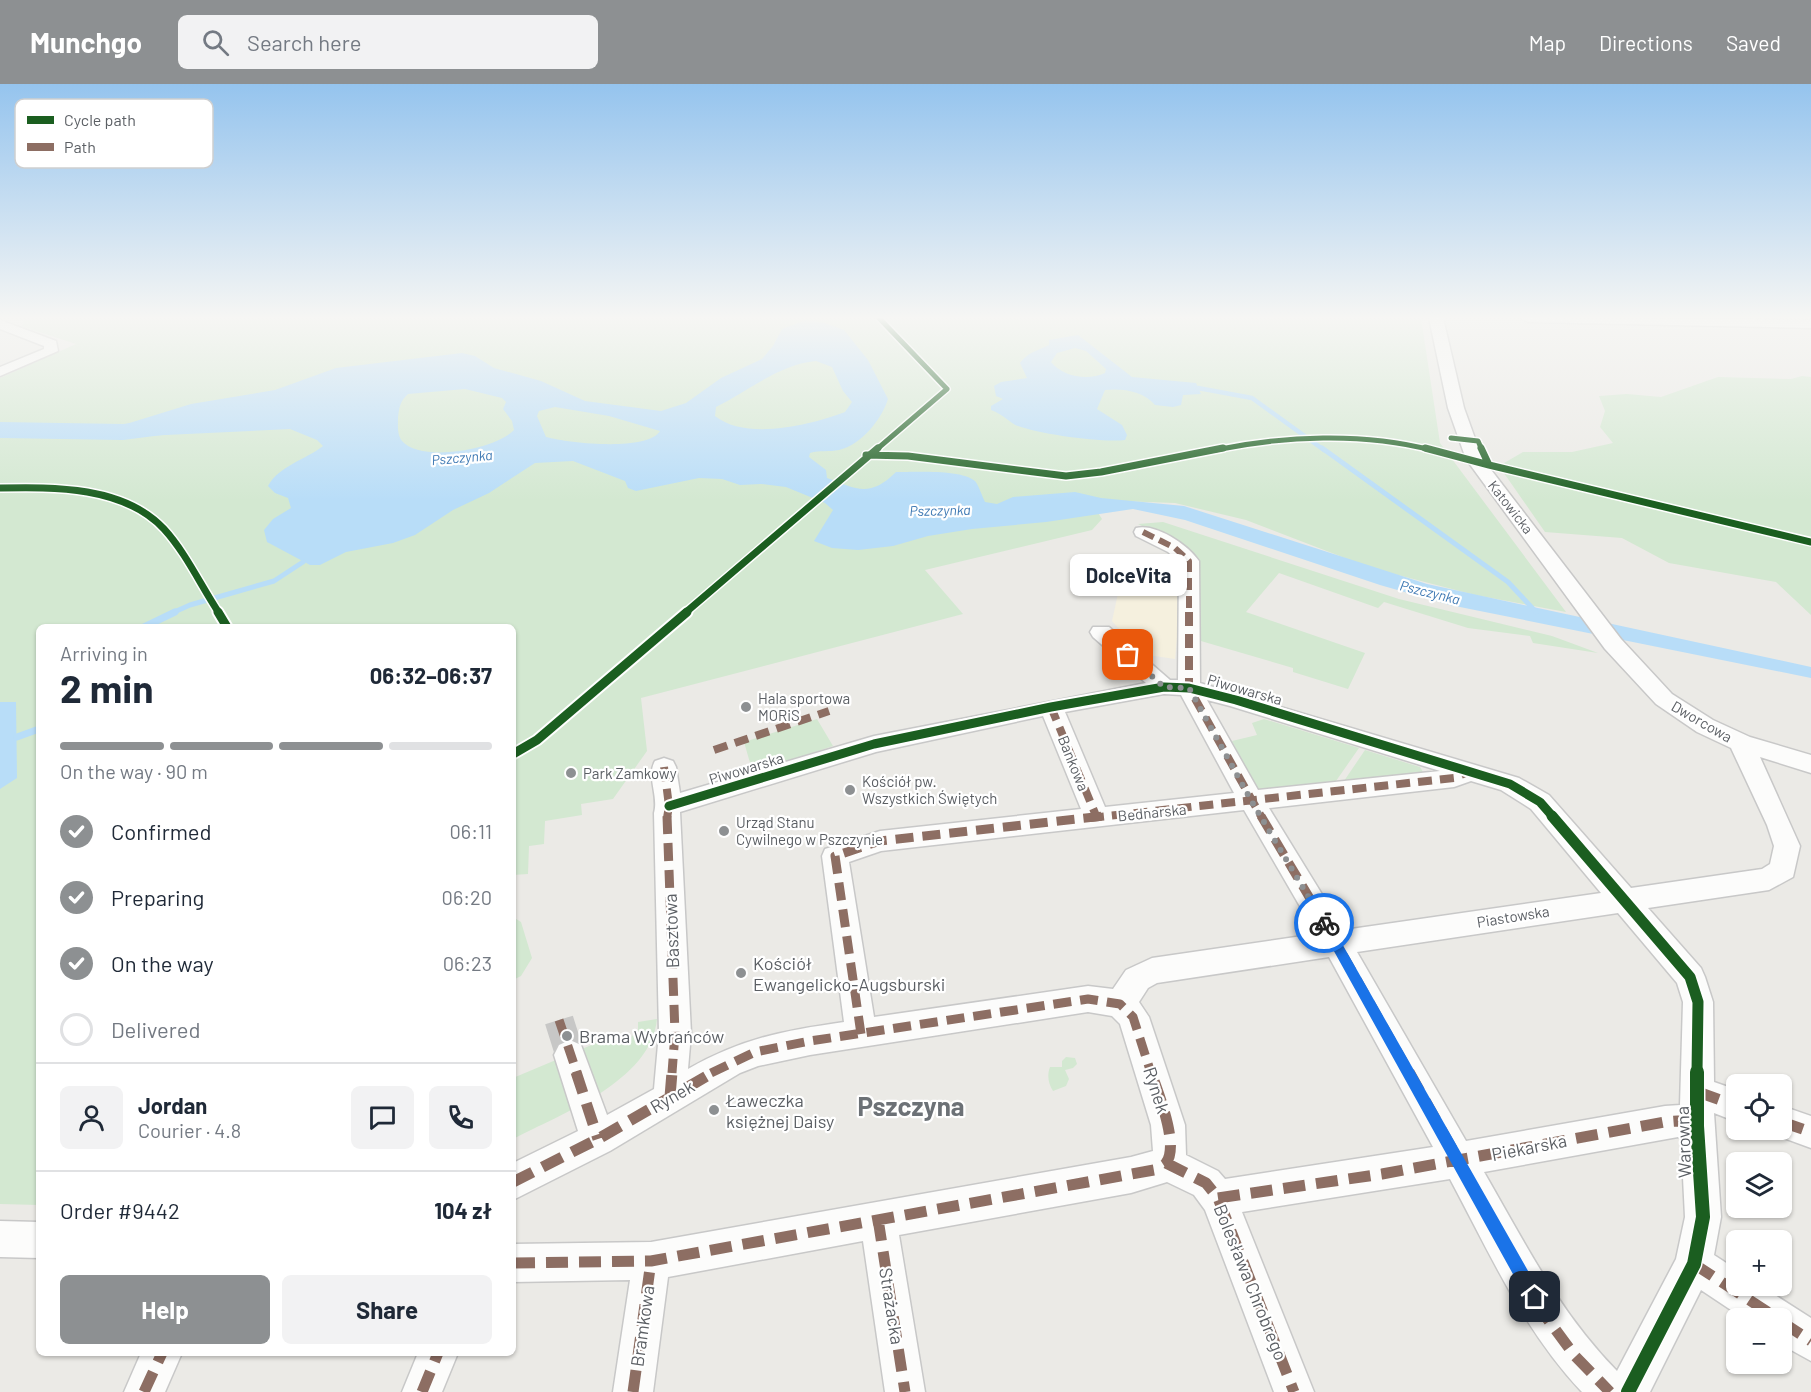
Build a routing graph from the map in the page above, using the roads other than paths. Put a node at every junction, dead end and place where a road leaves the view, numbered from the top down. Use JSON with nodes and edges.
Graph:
{"nodes":[{"id":1,"x":1449,"y":379,"type":"edge"},
{"id":2,"x":1143,"y":532,"type":"dead end"},
{"id":3,"x":1101,"y":632,"type":"dead end"},
{"id":4,"x":1613,"y":644,"type":"joint"},
{"id":5,"x":1177,"y":688,"type":"junction"},
{"id":6,"x":1051,"y":707,"type":"junction"},
{"id":7,"x":1741,"y":743,"type":"junction"},
{"id":8,"x":1811,"y":764,"type":"edge"},
{"id":9,"x":664,"y":766,"type":"dead end"},
{"id":10,"x":1470,"y":771,"type":"junction"},
{"id":11,"x":1252,"y":802,"type":"junction"},
{"id":12,"x":669,"y":806,"type":"junction"},
{"id":13,"x":1097,"y":818,"type":"junction"},
{"id":14,"x":1625,"y":898,"type":"junction"},
{"id":15,"x":1337,"y":944,"type":"junction"},
{"id":16,"x":1120,"y":1004,"type":"junction"},
{"id":17,"x":861,"y":1034,"type":"junction"},
{"id":18,"x":570,"y":1055,"type":"tunnel mouth"},
{"id":19,"x":1698,"y":1092,"type":"junction"},
{"id":20,"x":670,"y":1097,"type":"junction"},
{"id":21,"x":1726,"y":1102,"type":"edge"},
{"id":22,"x":1792,"y":1125,"type":"edge"},
{"id":23,"x":1697,"y":1126,"type":"junction"},
{"id":24,"x":1811,"y":1132,"type":"edge"},
{"id":25,"x":598,"y":1139,"type":"junction"},
{"id":26,"x":1457,"y":1161,"type":"junction"},
{"id":27,"x":1166,"y":1163,"type":"junction"},
{"id":28,"x":516,"y":1180,"type":"edge"},
{"id":29,"x":1218,"y":1198,"type":"junction"},
{"id":30,"x":878,"y":1219,"type":"junction"},
{"id":31,"x":0,"y":1239,"type":"edge"},
{"id":32,"x":36,"y":1240,"type":"edge"},
{"id":33,"x":651,"y":1261,"type":"junction"},
{"id":34,"x":516,"y":1263,"type":"edge"},
{"id":35,"x":1694,"y":1264,"type":"junction"},
{"id":36,"x":1761,"y":1308,"type":"edge"},
{"id":37,"x":1792,"y":1329,"type":"edge"},
{"id":38,"x":1811,"y":1341,"type":"edge"},
{"id":39,"x":161,"y":1356,"type":"edge"},
{"id":40,"x":437,"y":1356,"type":"edge"},
{"id":41,"x":144,"y":1392,"type":"edge"},
{"id":42,"x":422,"y":1392,"type":"edge"},
{"id":43,"x":633,"y":1392,"type":"edge"},
{"id":44,"x":905,"y":1392,"type":"edge"},
{"id":45,"x":1294,"y":1392,"type":"edge"},
{"id":46,"x":1610,"y":1392,"type":"edge"},
{"id":47,"x":1628,"y":1392,"type":"edge"}],
"edges":[{"from":1,"to":4,"type":"street","name":"Katowicka"},
{"from":2,"to":5,"type":"street"},
{"from":3,"to":5,"type":"street"},
{"from":4,"to":7,"type":"street","name":"Dworcowa"},
{"from":5,"to":6,"type":"street","name":"Piwowarska"},
{"from":5,"to":10,"type":"street","name":"Piwowarska"},
{"from":5,"to":11,"type":"street"},
{"from":6,"to":12,"type":"street","name":"Piwowarska"},
{"from":6,"to":13,"type":"street","name":"Bankowa"},
{"from":7,"to":8,"type":"street","name":"Dworcowa"},
{"from":7,"to":14,"type":"street","name":"Piastowska"},
{"from":9,"to":12,"type":"street","name":"Basztowa"},
{"from":10,"to":11,"type":"street","name":"Bednarska"},
{"from":10,"to":14,"type":"street","name":"Piwowarska"},
{"from":11,"to":13,"type":"street","name":"Bednarska"},
{"from":11,"to":15,"type":"street"},
{"from":12,"to":20,"type":"street","name":"Basztowa"},
{"from":13,"to":17,"type":"street","name":"Bednarska"},
{"from":14,"to":15,"type":"street","name":"Piastowska"},
{"from":14,"to":19,"type":"street","name":"Warowna"},
{"from":15,"to":16,"type":"street","name":"Piastowska"},
{"from":15,"to":26,"type":"street"},
{"from":16,"to":17,"type":"street","name":"Rynek"},
{"from":16,"to":27,"type":"street","name":"Rynek"},
{"from":17,"to":20,"type":"street","name":"Rynek"},
{"from":18,"to":25,"type":"street"},
{"from":19,"to":21,"type":"street","name":"Warowna"},
{"from":19,"to":23,"type":"street","name":"Warowna"},
{"from":20,"to":25,"type":"street","name":"Rynek"},
{"from":22,"to":24,"type":"street"},
{"from":23,"to":26,"type":"street","name":"Piekarska"},
{"from":23,"to":35,"type":"street","name":"Warowna"},
{"from":25,"to":28,"type":"street","name":"Rynek"},
{"from":26,"to":29,"type":"street","name":"Piekarska"},
{"from":26,"to":46,"type":"street"},
{"from":27,"to":29,"type":"street","name":"Bolesława Chrobrego"},
{"from":27,"to":30,"type":"street"},
{"from":29,"to":45,"type":"street","name":"Bolesława Chrobrego"},
{"from":30,"to":33,"type":"street"},
{"from":30,"to":44,"type":"street","name":"Strażacka"},
{"from":31,"to":32,"type":"street"},
{"from":33,"to":34,"type":"street"},
{"from":33,"to":43,"type":"street","name":"Bramkowa"},
{"from":35,"to":36,"type":"street"},
{"from":35,"to":47,"type":"street","name":"Warowna"},
{"from":37,"to":38,"type":"street"},
{"from":39,"to":41,"type":"street"},
{"from":40,"to":42,"type":"street"}]}
